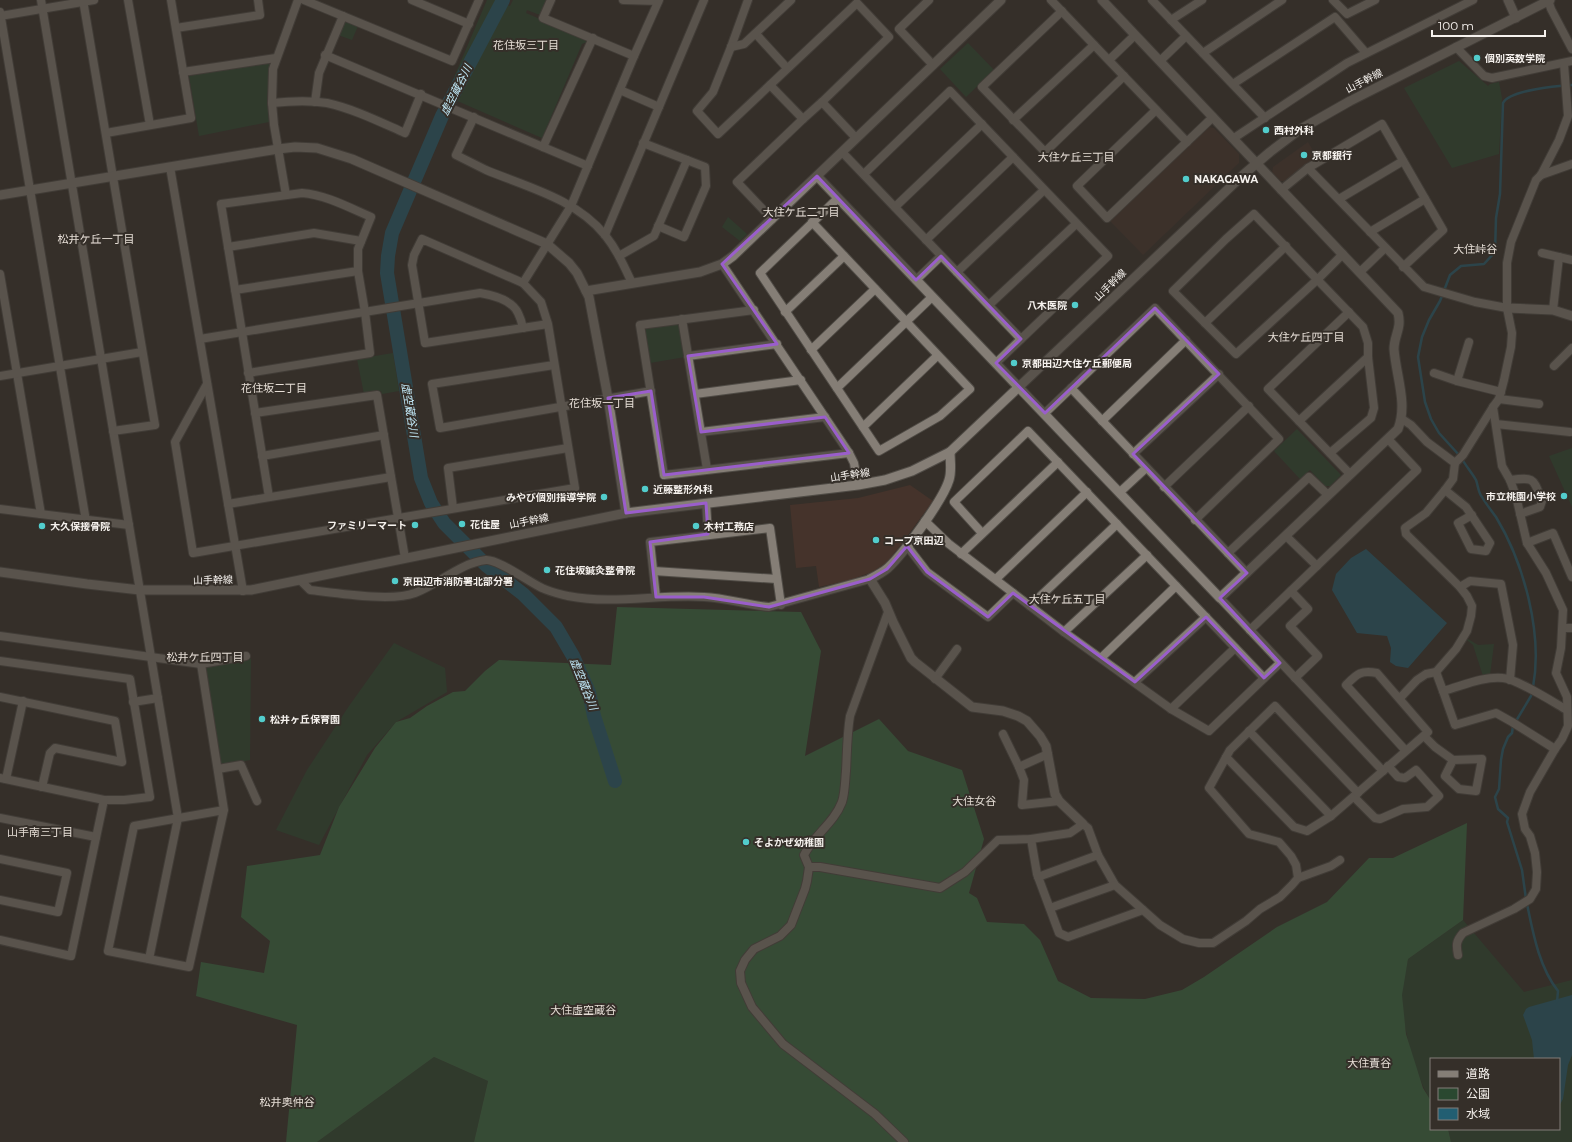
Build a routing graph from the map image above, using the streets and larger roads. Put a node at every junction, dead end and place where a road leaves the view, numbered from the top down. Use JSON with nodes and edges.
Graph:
{"nodes":[{"id":1,"x":41,"y":0,"type":"edge"},
{"id":2,"x":94,"y":0,"type":"edge"},
{"id":3,"x":128,"y":0,"type":"edge"},
{"id":4,"x":172,"y":0,"type":"edge"},
{"id":5,"x":258,"y":0,"type":"edge"},
{"id":6,"x":298,"y":0,"type":"edge"},
{"id":7,"x":304,"y":0,"type":"edge"},
{"id":8,"x":412,"y":0,"type":"edge"},
{"id":9,"x":479,"y":0,"type":"edge"},
{"id":10,"x":551,"y":0,"type":"edge"},
{"id":11,"x":623,"y":0,"type":"edge"},
{"id":12,"x":704,"y":0,"type":"edge"},
{"id":13,"x":748,"y":0,"type":"edge"},
{"id":14,"x":791,"y":0,"type":"edge"},
{"id":15,"x":929,"y":0,"type":"edge"},
{"id":16,"x":1001,"y":0,"type":"edge"},
{"id":17,"x":1051,"y":0,"type":"edge"},
{"id":18,"x":1102,"y":0,"type":"edge"},
{"id":19,"x":1152,"y":0,"type":"edge"},
{"id":20,"x":1202,"y":0,"type":"edge"},
{"id":21,"x":1282,"y":0,"type":"edge"},
{"id":22,"x":1334,"y":0,"type":"edge"},
{"id":23,"x":1375,"y":0,"type":"edge"},
{"id":24,"x":1473,"y":0,"type":"edge"},
{"id":25,"x":1508,"y":0,"type":"edge"},
{"id":26,"x":1549,"y":0,"type":"edge"},
{"id":27,"x":83,"y":1,"type":"edge"},
{"id":28,"x":659,"y":1,"type":"edge"},
{"id":29,"x":42,"y":9,"type":"junction"},
{"id":30,"x":1062,"y":11,"type":"junction"},
{"id":31,"x":0,"y":15,"type":"edge"},
{"id":32,"x":343,"y":16,"type":"junction"},
{"id":33,"x":1516,"y":18,"type":"junction"},
{"id":34,"x":1171,"y":20,"type":"junction"},
{"id":35,"x":469,"y":24,"type":"junction"},
{"id":36,"x":176,"y":28,"type":"junction"},
{"id":37,"x":756,"y":34,"type":"junction"},
{"id":38,"x":1135,"y":36,"type":"junction"},
{"id":39,"x":1186,"y":36,"type":"junction"},
{"id":40,"x":593,"y":38,"type":"junction"},
{"id":41,"x":1094,"y":45,"type":"junction"},
{"id":42,"x":732,"y":47,"type":"junction"},
{"id":43,"x":1456,"y":47,"type":"junction"},
{"id":44,"x":1572,"y":49,"type":"edge"},
{"id":45,"x":1203,"y":53,"type":"junction"},
{"id":46,"x":1366,"y":53,"type":"junction"},
{"id":47,"x":325,"y":55,"type":"junction"},
{"id":48,"x":634,"y":56,"type":"junction"},
{"id":49,"x":276,"y":58,"type":"junction"},
{"id":50,"x":1109,"y":60,"type":"junction"},
{"id":51,"x":1160,"y":61,"type":"junction"},
{"id":52,"x":1568,"y":63,"type":"edge"},
{"id":53,"x":933,"y":65,"type":"junction"},
{"id":54,"x":788,"y":68,"type":"junction"},
{"id":55,"x":183,"y":72,"type":"junction"},
{"id":56,"x":1124,"y":76,"type":"junction"},
{"id":57,"x":1233,"y":84,"type":"junction"},
{"id":58,"x":770,"y":85,"type":"junction"},
{"id":59,"x":620,"y":90,"type":"junction"},
{"id":60,"x":421,"y":94,"type":"junction"},
{"id":61,"x":315,"y":102,"type":"junction"},
{"id":62,"x":822,"y":102,"type":"junction"},
{"id":63,"x":272,"y":103,"type":"junction"},
{"id":64,"x":659,"y":107,"type":"junction"},
{"id":65,"x":1156,"y":110,"type":"junction"},
{"id":66,"x":474,"y":117,"type":"junction"},
{"id":67,"x":1213,"y":117,"type":"junction"},
{"id":68,"x":1265,"y":118,"type":"junction"},
{"id":69,"x":803,"y":119,"type":"junction"},
{"id":70,"x":1013,"y":120,"type":"junction"},
{"id":71,"x":982,"y":124,"type":"junction"},
{"id":72,"x":150,"y":125,"type":"junction"},
{"id":73,"x":106,"y":133,"type":"junction"},
{"id":74,"x":856,"y":138,"type":"junction"},
{"id":75,"x":1234,"y":138,"type":"junction"},
{"id":76,"x":1187,"y":142,"type":"junction"},
{"id":77,"x":643,"y":143,"type":"junction"},
{"id":78,"x":543,"y":147,"type":"junction"},
{"id":79,"x":278,"y":149,"type":"junction"},
{"id":80,"x":842,"y":152,"type":"junction"},
{"id":81,"x":1013,"y":157,"type":"junction"},
{"id":82,"x":687,"y":160,"type":"junction"},
{"id":83,"x":1403,"y":161,"type":"junction"},
{"id":84,"x":1257,"y":163,"type":"junction"},
{"id":85,"x":1572,"y":164,"type":"edge"},
{"id":86,"x":588,"y":166,"type":"junction"},
{"id":87,"x":170,"y":167,"type":"junction"},
{"id":88,"x":1308,"y":168,"type":"junction"},
{"id":89,"x":864,"y":174,"type":"junction"},
{"id":90,"x":1541,"y":175,"type":"junction"},
{"id":91,"x":113,"y":176,"type":"junction"},
{"id":92,"x":817,"y":176,"type":"junction"},
{"id":93,"x":72,"y":184,"type":"junction"},
{"id":94,"x":30,"y":190,"type":"junction"},
{"id":95,"x":1044,"y":190,"type":"junction"},
{"id":96,"x":1281,"y":190,"type":"junction"},
{"id":97,"x":0,"y":195,"type":"edge"},
{"id":98,"x":286,"y":195,"type":"junction"},
{"id":99,"x":838,"y":198,"type":"junction"},
{"id":100,"x":1425,"y":199,"type":"junction"},
{"id":101,"x":1338,"y":200,"type":"junction"},
{"id":102,"x":571,"y":206,"type":"junction"},
{"id":103,"x":895,"y":207,"type":"junction"},
{"id":104,"x":772,"y":219,"type":"junction"},
{"id":105,"x":812,"y":222,"type":"junction"},
{"id":106,"x":1076,"y":224,"type":"junction"},
{"id":107,"x":658,"y":226,"type":"junction"},
{"id":108,"x":1370,"y":232,"type":"junction"},
{"id":109,"x":605,"y":235,"type":"junction"},
{"id":110,"x":926,"y":240,"type":"junction"},
{"id":111,"x":361,"y":241,"type":"junction"},
{"id":112,"x":547,"y":244,"type":"junction"},
{"id":113,"x":1286,"y":246,"type":"junction"},
{"id":114,"x":228,"y":247,"type":"junction"},
{"id":115,"x":1384,"y":248,"type":"junction"},
{"id":116,"x":1542,"y":253,"type":"dead end"},
{"id":117,"x":1343,"y":254,"type":"junction"},
{"id":118,"x":619,"y":256,"type":"junction"},
{"id":119,"x":844,"y":256,"type":"junction"},
{"id":120,"x":941,"y":256,"type":"junction"},
{"id":121,"x":1559,"y":257,"type":"junction"},
{"id":122,"x":1572,"y":260,"type":"edge"},
{"id":123,"x":722,"y":264,"type":"junction"},
{"id":124,"x":1403,"y":267,"type":"junction"},
{"id":125,"x":358,"y":271,"type":"junction"},
{"id":126,"x":957,"y":272,"type":"junction"},
{"id":127,"x":1360,"y":272,"type":"junction"},
{"id":128,"x":0,"y":274,"type":"edge"},
{"id":129,"x":1318,"y":279,"type":"junction"},
{"id":130,"x":916,"y":280,"type":"junction"},
{"id":131,"x":523,"y":283,"type":"junction"},
{"id":132,"x":632,"y":283,"type":"junction"},
{"id":133,"x":875,"y":289,"type":"junction"},
{"id":134,"x":235,"y":290,"type":"junction"},
{"id":135,"x":586,"y":291,"type":"junction"},
{"id":136,"x":932,"y":297,"type":"junction"},
{"id":137,"x":415,"y":303,"type":"junction"},
{"id":138,"x":989,"y":305,"type":"junction"},
{"id":139,"x":1507,"y":308,"type":"junction"},
{"id":140,"x":754,"y":310,"type":"junction"},
{"id":141,"x":1553,"y":310,"type":"junction"},
{"id":142,"x":368,"y":312,"type":"junction"},
{"id":143,"x":785,"y":312,"type":"junction"},
{"id":144,"x":1348,"y":312,"type":"junction"},
{"id":145,"x":1572,"y":316,"type":"edge"},
{"id":146,"x":682,"y":319,"type":"junction"},
{"id":147,"x":906,"y":322,"type":"junction"},
{"id":148,"x":1205,"y":323,"type":"junction"},
{"id":149,"x":548,"y":324,"type":"junction"},
{"id":150,"x":523,"y":328,"type":"junction"},
{"id":151,"x":242,"y":332,"type":"junction"},
{"id":152,"x":1021,"y":338,"type":"junction"},
{"id":153,"x":200,"y":339,"type":"junction"},
{"id":154,"x":1186,"y":340,"type":"junction"},
{"id":155,"x":1469,"y":342,"type":"dead end"},
{"id":156,"x":776,"y":344,"type":"junction"},
{"id":157,"x":1572,"y":348,"type":"edge"},
{"id":158,"x":811,"y":350,"type":"junction"},
{"id":159,"x":142,"y":352,"type":"junction"},
{"id":160,"x":688,"y":356,"type":"junction"},
{"id":161,"x":937,"y":356,"type":"junction"},
{"id":162,"x":1368,"y":357,"type":"junction"},
{"id":163,"x":101,"y":359,"type":"junction"},
{"id":164,"x":996,"y":363,"type":"junction"},
{"id":165,"x":554,"y":365,"type":"junction"},
{"id":166,"x":60,"y":366,"type":"junction"},
{"id":167,"x":1554,"y":366,"type":"dead end"},
{"id":168,"x":17,"y":373,"type":"junction"},
{"id":169,"x":248,"y":373,"type":"junction"},
{"id":170,"x":1434,"y":373,"type":"dead end"},
{"id":171,"x":1219,"y":374,"type":"junction"},
{"id":172,"x":0,"y":376,"type":"edge"},
{"id":173,"x":801,"y":380,"type":"junction"},
{"id":174,"x":1457,"y":381,"type":"junction"},
{"id":175,"x":207,"y":384,"type":"junction"},
{"id":176,"x":837,"y":388,"type":"junction"},
{"id":177,"x":1019,"y":388,"type":"junction"},
{"id":178,"x":1070,"y":388,"type":"junction"},
{"id":179,"x":651,"y":391,"type":"junction"},
{"id":180,"x":695,"y":394,"type":"junction"},
{"id":181,"x":1500,"y":395,"type":"junction"},
{"id":182,"x":608,"y":398,"type":"junction"},
{"id":183,"x":1539,"y":404,"type":"dead end"},
{"id":184,"x":1249,"y":406,"type":"junction"},
{"id":185,"x":562,"y":407,"type":"junction"},
{"id":186,"x":1493,"y":407,"type":"junction"},
{"id":187,"x":255,"y":413,"type":"junction"},
{"id":188,"x":1045,"y":413,"type":"junction"},
{"id":189,"x":825,"y":416,"type":"junction"},
{"id":190,"x":1402,"y":419,"type":"junction"},
{"id":191,"x":1102,"y":421,"type":"junction"},
{"id":192,"x":1299,"y":421,"type":"junction"},
{"id":193,"x":1496,"y":424,"type":"junction"},
{"id":194,"x":863,"y":427,"type":"junction"},
{"id":195,"x":113,"y":431,"type":"junction"},
{"id":196,"x":701,"y":432,"type":"junction"},
{"id":197,"x":1570,"y":432,"type":"dead end"},
{"id":198,"x":384,"y":435,"type":"junction"},
{"id":199,"x":1388,"y":439,"type":"junction"},
{"id":200,"x":568,"y":448,"type":"junction"},
{"id":201,"x":950,"y":452,"type":"junction"},
{"id":202,"x":849,"y":453,"type":"junction"},
{"id":203,"x":1330,"y":453,"type":"junction"},
{"id":204,"x":1133,"y":454,"type":"junction"},
{"id":205,"x":262,"y":456,"type":"junction"},
{"id":206,"x":1459,"y":459,"type":"junction"},
{"id":207,"x":1058,"y":462,"type":"junction"},
{"id":208,"x":1146,"y":468,"type":"junction"},
{"id":209,"x":708,"y":469,"type":"junction"},
{"id":210,"x":1350,"y":474,"type":"junction"},
{"id":211,"x":391,"y":477,"type":"junction"},
{"id":212,"x":1510,"y":480,"type":"junction"},
{"id":213,"x":858,"y":485,"type":"junction"},
{"id":214,"x":1164,"y":487,"type":"junction"},
{"id":215,"x":1445,"y":490,"type":"junction"},
{"id":216,"x":1087,"y":492,"type":"junction"},
{"id":217,"x":1120,"y":492,"type":"junction"},
{"id":218,"x":1328,"y":495,"type":"junction"},
{"id":219,"x":268,"y":497,"type":"junction"},
{"id":220,"x":228,"y":504,"type":"junction"},
{"id":221,"x":706,"y":504,"type":"junction"},
{"id":222,"x":454,"y":508,"type":"junction"},
{"id":223,"x":0,"y":509,"type":"edge"},
{"id":224,"x":626,"y":513,"type":"junction"},
{"id":225,"x":41,"y":514,"type":"junction"},
{"id":226,"x":1520,"y":514,"type":"junction"},
{"id":227,"x":1472,"y":515,"type":"junction"},
{"id":228,"x":398,"y":518,"type":"junction"},
{"id":229,"x":1196,"y":520,"type":"junction"},
{"id":230,"x":86,"y":521,"type":"junction"},
{"id":231,"x":925,"y":521,"type":"junction"},
{"id":232,"x":1117,"y":524,"type":"junction"},
{"id":233,"x":129,"y":525,"type":"junction"},
{"id":234,"x":982,"y":533,"type":"junction"},
{"id":235,"x":708,"y":534,"type":"junction"},
{"id":236,"x":1286,"y":536,"type":"junction"},
{"id":237,"x":1528,"y":543,"type":"junction"},
{"id":238,"x":236,"y":546,"type":"junction"},
{"id":239,"x":907,"y":546,"type":"junction"},
{"id":240,"x":1228,"y":553,"type":"junction"},
{"id":241,"x":961,"y":554,"type":"junction"},
{"id":242,"x":1146,"y":555,"type":"junction"},
{"id":243,"x":405,"y":558,"type":"junction"},
{"id":244,"x":1317,"y":566,"type":"junction"},
{"id":245,"x":654,"y":571,"type":"junction"},
{"id":246,"x":0,"y":572,"type":"edge"},
{"id":247,"x":1247,"y":573,"type":"junction"},
{"id":248,"x":1572,"y":577,"type":"edge"},
{"id":249,"x":777,"y":579,"type":"junction"},
{"id":250,"x":870,"y":579,"type":"junction"},
{"id":251,"x":996,"y":579,"type":"junction"},
{"id":252,"x":300,"y":580,"type":"junction"},
{"id":253,"x":1176,"y":586,"type":"junction"},
{"id":254,"x":1460,"y":587,"type":"junction"},
{"id":255,"x":140,"y":590,"type":"junction"},
{"id":256,"x":243,"y":591,"type":"junction"},
{"id":257,"x":1291,"y":591,"type":"junction"},
{"id":258,"x":1013,"y":593,"type":"junction"},
{"id":259,"x":656,"y":597,"type":"junction"},
{"id":260,"x":1220,"y":598,"type":"junction"},
{"id":261,"x":781,"y":605,"type":"junction"},
{"id":262,"x":1030,"y":606,"type":"junction"},
{"id":263,"x":888,"y":612,"type":"junction"},
{"id":264,"x":1206,"y":617,"type":"junction"},
{"id":265,"x":1563,"y":628,"type":"junction"},
{"id":266,"x":1572,"y":628,"type":"edge"},
{"id":267,"x":1250,"y":630,"type":"junction"},
{"id":268,"x":1064,"y":632,"type":"junction"},
{"id":269,"x":0,"y":636,"type":"edge"},
{"id":270,"x":1235,"y":648,"type":"junction"},
{"id":271,"x":957,"y":649,"type":"dead end"},
{"id":272,"x":246,"y":656,"type":"dead end"},
{"id":273,"x":151,"y":657,"type":"junction"},
{"id":274,"x":1101,"y":658,"type":"junction"},
{"id":275,"x":0,"y":661,"type":"edge"},
{"id":276,"x":1280,"y":663,"type":"junction"},
{"id":277,"x":201,"y":664,"type":"junction"},
{"id":278,"x":1436,"y":672,"type":"junction"},
{"id":279,"x":1264,"y":678,"type":"junction"},
{"id":280,"x":1295,"y":678,"type":"junction"},
{"id":281,"x":935,"y":679,"type":"junction"},
{"id":282,"x":1510,"y":680,"type":"junction"},
{"id":283,"x":1135,"y":682,"type":"junction"},
{"id":284,"x":1443,"y":691,"type":"junction"},
{"id":285,"x":0,"y":696,"type":"edge"},
{"id":286,"x":158,"y":698,"type":"junction"},
{"id":287,"x":1400,"y":698,"type":"junction"},
{"id":288,"x":22,"y":701,"type":"junction"},
{"id":289,"x":134,"y":702,"type":"junction"},
{"id":290,"x":1171,"y":709,"type":"junction"},
{"id":291,"x":1567,"y":710,"type":"junction"},
{"id":292,"x":1249,"y":730,"type":"junction"},
{"id":293,"x":1003,"y":734,"type":"dead end"},
{"id":294,"x":1424,"y":736,"type":"junction"},
{"id":295,"x":1555,"y":749,"type":"junction"},
{"id":296,"x":1406,"y":751,"type":"junction"},
{"id":297,"x":1048,"y":754,"type":"junction"},
{"id":298,"x":1226,"y":757,"type":"junction"},
{"id":299,"x":1453,"y":760,"type":"junction"},
{"id":300,"x":1019,"y":767,"type":"junction"},
{"id":301,"x":218,"y":769,"type":"junction"},
{"id":302,"x":1386,"y":769,"type":"junction"},
{"id":303,"x":3,"y":779,"type":"edge"},
{"id":304,"x":42,"y":787,"type":"junction"},
{"id":305,"x":1356,"y":795,"type":"junction"},
{"id":306,"x":104,"y":800,"type":"junction"},
{"id":307,"x":257,"y":801,"type":"dead end"},
{"id":308,"x":1059,"y":801,"type":"junction"},
{"id":309,"x":224,"y":810,"type":"junction"},
{"id":310,"x":1331,"y":816,"type":"junction"},
{"id":311,"x":0,"y":818,"type":"edge"},
{"id":312,"x":178,"y":818,"type":"junction"},
{"id":313,"x":1083,"y":824,"type":"junction"},
{"id":314,"x":96,"y":837,"type":"junction"},
{"id":315,"x":1031,"y":839,"type":"junction"},
{"id":316,"x":1098,"y":855,"type":"junction"},
{"id":317,"x":0,"y":859,"type":"edge"},
{"id":318,"x":1340,"y":860,"type":"dead end"},
{"id":319,"x":808,"y":867,"type":"junction"},
{"id":320,"x":1038,"y":877,"type":"junction"},
{"id":321,"x":1298,"y":878,"type":"junction"},
{"id":322,"x":1115,"y":884,"type":"junction"},
{"id":323,"x":0,"y":900,"type":"edge"},
{"id":324,"x":1050,"y":908,"type":"junction"},
{"id":325,"x":1143,"y":910,"type":"junction"},
{"id":326,"x":0,"y":940,"type":"edge"},
{"id":327,"x":1458,"y":955,"type":"dead end"},
{"id":328,"x":149,"y":959,"type":"junction"},
{"id":329,"x":904,"y":1142,"type":"edge"}],
"edges":[{"from":1,"to":29,"type":"street"},
{"from":2,"to":27,"type":"street"},
{"from":3,"to":72,"type":"street"},
{"from":4,"to":36,"type":"street"},
{"from":5,"to":36,"type":"street"},
{"from":6,"to":49,"type":"street"},
{"from":7,"to":32,"type":"street"},
{"from":8,"to":35,"type":"street"},
{"from":9,"to":35,"type":"street"},
{"from":10,"to":40,"type":"street"},
{"from":11,"to":28,"type":"street"},
{"from":12,"to":64,"type":"street"},
{"from":13,"to":42,"type":"street"},
{"from":14,"to":37,"type":"street"},
{"from":15,"to":53,"type":"street"},
{"from":16,"to":53,"type":"street"},
{"from":17,"to":30,"type":"street"},
{"from":18,"to":38,"type":"street"},
{"from":19,"to":34,"type":"street"},
{"from":20,"to":34,"type":"street"},
{"from":21,"to":45,"type":"street"},
{"from":22,"to":23,"type":"street"},
{"from":24,"to":46,"type":"street"},
{"from":25,"to":33,"type":"street"},
{"from":26,"to":33,"type":"street","name":"山手幹線"},
{"from":26,"to":44,"type":"street"},
{"from":27,"to":29,"type":"street"},
{"from":27,"to":73,"type":"street"},
{"from":28,"to":48,"type":"street"},
{"from":29,"to":31,"type":"street"},
{"from":29,"to":93,"type":"street"},
{"from":30,"to":41,"type":"street"},
{"from":30,"to":70,"type":"street"},
{"from":31,"to":94,"type":"street"},
{"from":32,"to":35,"type":"street"},
{"from":32,"to":47,"type":"street"},
{"from":33,"to":43,"type":"street","name":"山手幹線"},
{"from":34,"to":39,"type":"street"},
{"from":36,"to":55,"type":"street"},
{"from":37,"to":42,"type":"street"},
{"from":37,"to":54,"type":"street"},
{"from":38,"to":50,"type":"street"},
{"from":38,"to":51,"type":"street"},
{"from":39,"to":45,"type":"street"},
{"from":39,"to":51,"type":"street"},
{"from":40,"to":48,"type":"street"},
{"from":40,"to":78,"type":"street"},
{"from":41,"to":50,"type":"street"},
{"from":41,"to":70,"type":"street"},
{"from":42,"to":58,"type":"street"},
{"from":43,"to":52,"type":"street"},
{"from":43,"to":84,"type":"street","name":"山手幹線"},
{"from":45,"to":57,"type":"street"},
{"from":46,"to":57,"type":"street"},
{"from":46,"to":68,"type":"street"},
{"from":47,"to":60,"type":"street"},
{"from":47,"to":61,"type":"street"},
{"from":48,"to":59,"type":"street"},
{"from":49,"to":55,"type":"street"},
{"from":49,"to":63,"type":"street"},
{"from":50,"to":56,"type":"street"},
{"from":51,"to":67,"type":"street"},
{"from":52,"to":90,"type":"street"},
{"from":53,"to":74,"type":"street"},
{"from":54,"to":58,"type":"street"},
{"from":54,"to":62,"type":"street"},
{"from":55,"to":72,"type":"street"},
{"from":56,"to":65,"type":"street"},
{"from":56,"to":70,"type":"street"},
{"from":57,"to":68,"type":"street"},
{"from":58,"to":69,"type":"street"},
{"from":59,"to":64,"type":"street"},
{"from":59,"to":86,"type":"street"},
{"from":60,"to":61,"type":"street"},
{"from":60,"to":66,"type":"street"},
{"from":61,"to":63,"type":"street"},
{"from":62,"to":69,"type":"street"},
{"from":62,"to":74,"type":"street"},
{"from":63,"to":79,"type":"street"},
{"from":64,"to":77,"type":"street"},
{"from":65,"to":76,"type":"street"},
{"from":65,"to":76,"type":"street"},
{"from":66,"to":78,"type":"street"},
{"from":66,"to":102,"type":"street"},
{"from":67,"to":75,"type":"street"},
{"from":67,"to":76,"type":"street"},
{"from":68,"to":75,"type":"street"},
{"from":69,"to":104,"type":"street"},
{"from":71,"to":81,"type":"street"},
{"from":71,"to":89,"type":"street"},
{"from":71,"to":103,"type":"street"},
{"from":72,"to":73,"type":"street"},
{"from":73,"to":91,"type":"street"},
{"from":74,"to":80,"type":"street"},
{"from":75,"to":84,"type":"street"},
{"from":77,"to":82,"type":"street"},
{"from":77,"to":109,"type":"street"},
{"from":78,"to":86,"type":"street"},
{"from":79,"to":87,"type":"street"},
{"from":79,"to":98,"type":"street"},
{"from":79,"to":112,"type":"street"},
{"from":80,"to":89,"type":"street"},
{"from":80,"to":92,"type":"street"},
{"from":81,"to":95,"type":"street"},
{"from":81,"to":110,"type":"street"},
{"from":82,"to":107,"type":"street"},
{"from":82,"to":107,"type":"street"},
{"from":83,"to":88,"type":"street"},
{"from":83,"to":100,"type":"street"},
{"from":83,"to":101,"type":"street"},
{"from":84,"to":96,"type":"street"},
{"from":84,"to":177,"type":"street","name":"山手幹線"},
{"from":85,"to":90,"type":"street"},
{"from":86,"to":102,"type":"street"},
{"from":87,"to":91,"type":"street"},
{"from":87,"to":153,"type":"street"},
{"from":88,"to":96,"type":"street"},
{"from":88,"to":101,"type":"street"},
{"from":89,"to":103,"type":"street"},
{"from":90,"to":139,"type":"street"},
{"from":91,"to":93,"type":"street"},
{"from":91,"to":159,"type":"street"},
{"from":92,"to":99,"type":"street"},
{"from":92,"to":104,"type":"street"},
{"from":93,"to":94,"type":"street"},
{"from":93,"to":163,"type":"street"},
{"from":94,"to":97,"type":"street"},
{"from":94,"to":166,"type":"street"},
{"from":95,"to":106,"type":"street"},
{"from":95,"to":126,"type":"street"},
{"from":96,"to":117,"type":"street"},
{"from":98,"to":111,"type":"street"},
{"from":98,"to":114,"type":"street"},
{"from":99,"to":105,"type":"street"},
{"from":99,"to":130,"type":"street"},
{"from":100,"to":108,"type":"street"},
{"from":100,"to":124,"type":"street"},
{"from":101,"to":108,"type":"street"},
{"from":102,"to":109,"type":"street"},
{"from":102,"to":112,"type":"street"},
{"from":103,"to":110,"type":"street"},
{"from":104,"to":123,"type":"street"},
{"from":105,"to":119,"type":"street"},
{"from":105,"to":143,"type":"street"},
{"from":106,"to":138,"type":"street"},
{"from":106,"to":152,"type":"street"},
{"from":107,"to":118,"type":"street"},
{"from":108,"to":115,"type":"street"},
{"from":109,"to":118,"type":"street"},
{"from":110,"to":120,"type":"street"},
{"from":111,"to":114,"type":"street"},
{"from":111,"to":125,"type":"street"},
{"from":112,"to":131,"type":"street"},
{"from":112,"to":135,"type":"street"},
{"from":113,"to":129,"type":"street"},
{"from":113,"to":148,"type":"street"},
{"from":113,"to":148,"type":"street"},
{"from":114,"to":134,"type":"street"},
{"from":115,"to":124,"type":"street"},
{"from":115,"to":127,"type":"street"},
{"from":116,"to":121,"type":"street"},
{"from":117,"to":127,"type":"street"},
{"from":117,"to":129,"type":"street"},
{"from":118,"to":132,"type":"street"},
{"from":119,"to":133,"type":"street"},
{"from":119,"to":143,"type":"street"},
{"from":120,"to":126,"type":"street"},
{"from":120,"to":130,"type":"street"},
{"from":121,"to":122,"type":"street"},
{"from":121,"to":141,"type":"street"},
{"from":123,"to":132,"type":"street"},
{"from":123,"to":140,"type":"street"},
{"from":124,"to":139,"type":"street"},
{"from":125,"to":134,"type":"street"},
{"from":125,"to":142,"type":"street"},
{"from":126,"to":138,"type":"street"},
{"from":127,"to":190,"type":"street"},
{"from":128,"to":168,"type":"street"},
{"from":129,"to":144,"type":"street"},
{"from":129,"to":148,"type":"street"},
{"from":130,"to":136,"type":"street"},
{"from":131,"to":137,"type":"street"},
{"from":131,"to":149,"type":"street"},
{"from":132,"to":135,"type":"street"},
{"from":133,"to":147,"type":"street"},
{"from":133,"to":158,"type":"street"},
{"from":134,"to":151,"type":"street"},
{"from":135,"to":182,"type":"street"},
{"from":136,"to":147,"type":"street"},
{"from":136,"to":164,"type":"street"},
{"from":137,"to":142,"type":"street"},
{"from":137,"to":150,"type":"street"},
{"from":137,"to":150,"type":"street"},
{"from":138,"to":152,"type":"street"},
{"from":139,"to":141,"type":"street"},
{"from":139,"to":181,"type":"street"},
{"from":140,"to":146,"type":"street"},
{"from":140,"to":156,"type":"street"},
{"from":141,"to":145,"type":"street"},
{"from":142,"to":151,"type":"street"},
{"from":142,"to":169,"type":"street"},
{"from":143,"to":158,"type":"street"},
{"from":144,"to":162,"type":"street"},
{"from":144,"to":192,"type":"street"},
{"from":146,"to":160,"type":"street"},
{"from":146,"to":179,"type":"street"},
{"from":147,"to":161,"type":"street"},
{"from":147,"to":176,"type":"street"},
{"from":149,"to":150,"type":"street"},
{"from":149,"to":165,"type":"street"},
{"from":151,"to":153,"type":"street"},
{"from":151,"to":169,"type":"street"},
{"from":152,"to":164,"type":"street"},
{"from":153,"to":175,"type":"street"},
{"from":154,"to":171,"type":"street"},
{"from":154,"to":178,"type":"street"},
{"from":154,"to":191,"type":"street"},
{"from":155,"to":174,"type":"street"},
{"from":156,"to":160,"type":"street"},
{"from":156,"to":173,"type":"street"},
{"from":157,"to":167,"type":"street"},
{"from":158,"to":176,"type":"street"},
{"from":159,"to":163,"type":"street"},
{"from":159,"to":195,"type":"street"},
{"from":160,"to":180,"type":"street"},
{"from":161,"to":194,"type":"street"},
{"from":161,"to":194,"type":"street"},
{"from":162,"to":192,"type":"street"},
{"from":162,"to":203,"type":"street"},
{"from":163,"to":166,"type":"street"},
{"from":163,"to":195,"type":"street"},
{"from":164,"to":177,"type":"street"},
{"from":165,"to":185,"type":"street"},
{"from":165,"to":185,"type":"street"},
{"from":166,"to":168,"type":"street"},
{"from":166,"to":230,"type":"street"},
{"from":168,"to":172,"type":"street"},
{"from":168,"to":225,"type":"street"},
{"from":169,"to":187,"type":"street"},
{"from":170,"to":174,"type":"street"},
{"from":171,"to":184,"type":"street"},
{"from":171,"to":204,"type":"street"},
{"from":173,"to":180,"type":"street"},
{"from":173,"to":189,"type":"street"},
{"from":174,"to":181,"type":"street"},
{"from":175,"to":220,"type":"street"},
{"from":175,"to":238,"type":"street"},
{"from":176,"to":194,"type":"street"},
{"from":177,"to":188,"type":"street"},
{"from":177,"to":201,"type":"street","name":"山手幹線"},
{"from":178,"to":188,"type":"street"},
{"from":178,"to":191,"type":"street"},
{"from":179,"to":182,"type":"street"},
{"from":179,"to":209,"type":"street"},
{"from":180,"to":196,"type":"street"},
{"from":181,"to":183,"type":"street"},
{"from":181,"to":186,"type":"street"},
{"from":182,"to":185,"type":"street"},
{"from":182,"to":224,"type":"street"},
{"from":184,"to":214,"type":"street"},
{"from":184,"to":229,"type":"street"},
{"from":185,"to":200,"type":"street"},
{"from":186,"to":193,"type":"street"},
{"from":186,"to":206,"type":"street"},
{"from":187,"to":198,"type":"street"},
{"from":187,"to":205,"type":"street"},
{"from":188,"to":217,"type":"street"},
{"from":189,"to":196,"type":"street"},
{"from":189,"to":202,"type":"street"},
{"from":190,"to":199,"type":"street"},
{"from":190,"to":206,"type":"street"},
{"from":191,"to":204,"type":"street"},
{"from":192,"to":203,"type":"street"},
{"from":193,"to":197,"type":"street"},
{"from":193,"to":212,"type":"street"},
{"from":195,"to":233,"type":"street"},
{"from":196,"to":209,"type":"street"},
{"from":198,"to":205,"type":"street"},
{"from":198,"to":211,"type":"street"},
{"from":199,"to":210,"type":"street"},
{"from":199,"to":244,"type":"street"},
{"from":200,"to":222,"type":"street"},
{"from":200,"to":222,"type":"street"},
{"from":201,"to":213,"type":"street","name":"山手幹線"},
{"from":201,"to":231,"type":"street"},
{"from":202,"to":209,"type":"street"},
{"from":202,"to":213,"type":"street"},
{"from":203,"to":210,"type":"street"},
{"from":204,"to":208,"type":"street"},
{"from":205,"to":219,"type":"street"},
{"from":206,"to":215,"type":"street"},
{"from":207,"to":216,"type":"street"},
{"from":207,"to":234,"type":"street"},
{"from":207,"to":234,"type":"street"},
{"from":208,"to":214,"type":"street"},
{"from":208,"to":217,"type":"street"},
{"from":210,"to":218,"type":"street"},
{"from":211,"to":219,"type":"street"},
{"from":211,"to":228,"type":"street"},
{"from":212,"to":226,"type":"street"},
{"from":212,"to":226,"type":"street"},
{"from":213,"to":221,"type":"street","name":"山手幹線"},
{"from":214,"to":229,"type":"street"},
{"from":215,"to":227,"type":"street"},
{"from":215,"to":254,"type":"street"},
{"from":216,"to":232,"type":"street"},
{"from":216,"to":251,"type":"street"},
{"from":217,"to":260,"type":"street"},
{"from":218,"to":236,"type":"street"},
{"from":218,"to":240,"type":"street"},
{"from":219,"to":220,"type":"street"},
{"from":220,"to":238,"type":"street"},
{"from":221,"to":224,"type":"street","name":"山手幹線"},
{"from":221,"to":235,"type":"street"},
{"from":222,"to":228,"type":"street"},
{"from":223,"to":225,"type":"street"},
{"from":224,"to":243,"type":"street","name":"山手幹線"},
{"from":225,"to":230,"type":"street"},
{"from":226,"to":237,"type":"street"},
{"from":227,"to":227,"type":"street"},
{"from":228,"to":238,"type":"street"},
{"from":228,"to":243,"type":"street"},
{"from":229,"to":240,"type":"street"},
{"from":230,"to":233,"type":"street"},
{"from":231,"to":239,"type":"street"},
{"from":231,"to":241,"type":"street"},
{"from":232,"to":242,"type":"street"},
{"from":232,"to":262,"type":"street"},
{"from":233,"to":255,"type":"street"},
{"from":234,"to":241,"type":"street"},
{"from":235,"to":245,"type":"street"},
{"from":235,"to":249,"type":"street"},
{"from":236,"to":244,"type":"street"},
{"from":236,"to":247,"type":"street"},
{"from":237,"to":248,"type":"street"},
{"from":237,"to":265,"type":"street"},
{"from":238,"to":256,"type":"street"},
{"from":239,"to":250,"type":"street"},
{"from":239,"to":258,"type":"street"},
{"from":240,"to":247,"type":"street"},
{"from":241,"to":251,"type":"street"},
{"from":242,"to":253,"type":"street"},
{"from":242,"to":268,"type":"street"},
{"from":243,"to":252,"type":"street","name":"山手幹線"},
{"from":244,"to":257,"type":"street"},
{"from":245,"to":249,"type":"street"},
{"from":245,"to":259,"type":"street"},
{"from":246,"to":255,"type":"street","name":"山手幹線"},
{"from":247,"to":260,"type":"street"},
{"from":249,"to":261,"type":"street"},
{"from":250,"to":261,"type":"street"},
{"from":250,"to":263,"type":"street"},
{"from":251,"to":258,"type":"street"},
{"from":252,"to":256,"type":"street","name":"山手幹線"},
{"from":252,"to":259,"type":"street"},
{"from":253,"to":264,"type":"street"},
{"from":253,"to":274,"type":"street"},
{"from":254,"to":278,"type":"street"},
{"from":254,"to":282,"type":"street"},
{"from":255,"to":256,"type":"street","name":"山手幹線"},
{"from":255,"to":273,"type":"street"},
{"from":257,"to":267,"type":"street"},
{"from":257,"to":280,"type":"street"},
{"from":258,"to":262,"type":"street"},
{"from":259,"to":261,"type":"street"},
{"from":260,"to":267,"type":"street"},
{"from":262,"to":268,"type":"street"},
{"from":263,"to":281,"type":"street"},
{"from":263,"to":319,"type":"street"},
{"from":264,"to":270,"type":"street"},
{"from":264,"to":283,"type":"street"},
{"from":265,"to":266,"type":"street"},
{"from":265,"to":291,"type":"street"},
{"from":267,"to":276,"type":"street"},
{"from":268,"to":274,"type":"street"},
{"from":269,"to":273,"type":"street"},
{"from":270,"to":279,"type":"street"},
{"from":270,"to":290,"type":"street"},
{"from":271,"to":281,"type":"street"},
{"from":272,"to":277,"type":"street"},
{"from":273,"to":277,"type":"street"},
{"from":273,"to":286,"type":"street"},
{"from":274,"to":283,"type":"street"},
{"from":275,"to":289,"type":"street"},
{"from":276,"to":279,"type":"street"},
{"from":276,"to":280,"type":"street"},
{"from":277,"to":301,"type":"street"},
{"from":278,"to":284,"type":"street"},
{"from":278,"to":287,"type":"street"},
{"from":279,"to":290,"type":"street"},
{"from":280,"to":302,"type":"street"},
{"from":281,"to":297,"type":"street"},
{"from":282,"to":284,"type":"street"},
{"from":282,"to":291,"type":"street"},
{"from":283,"to":290,"type":"street"},
{"from":284,"to":295,"type":"street"},
{"from":285,"to":288,"type":"street"},
{"from":286,"to":289,"type":"street"},
{"from":286,"to":312,"type":"street"},
{"from":287,"to":294,"type":"street"},
{"from":287,"to":296,"type":"street"},
{"from":288,"to":303,"type":"street"},
{"from":288,"to":304,"type":"street"},
{"from":289,"to":306,"type":"street"},
{"from":291,"to":295,"type":"street"},
{"from":292,"to":298,"type":"street"},
{"from":292,"to":305,"type":"street"},
{"from":292,"to":310,"type":"street"},
{"from":293,"to":300,"type":"street"},
{"from":294,"to":296,"type":"street"},
{"from":294,"to":299,"type":"street"},
{"from":295,"to":327,"type":"street"},
{"from":296,"to":302,"type":"street"},
{"from":297,"to":300,"type":"street"},
{"from":297,"to":308,"type":"street"},
{"from":298,"to":310,"type":"street"},
{"from":298,"to":321,"type":"street"},
{"from":299,"to":299,"type":"street"},
{"from":300,"to":308,"type":"street"},
{"from":301,"to":307,"type":"street"},
{"from":301,"to":309,"type":"street"},
{"from":302,"to":305,"type":"street"},
{"from":302,"to":305,"type":"street"},
{"from":303,"to":304,"type":"street"},
{"from":304,"to":306,"type":"street"},
{"from":305,"to":310,"type":"street"},
{"from":306,"to":314,"type":"street"},
{"from":308,"to":313,"type":"street"},
{"from":309,"to":312,"type":"street"},
{"from":309,"to":328,"type":"street"},
{"from":311,"to":314,"type":"street"},
{"from":312,"to":328,"type":"street"},
{"from":312,"to":328,"type":"street"},
{"from":313,"to":315,"type":"street"},
{"from":313,"to":316,"type":"street"},
{"from":314,"to":326,"type":"street"},
{"from":315,"to":319,"type":"street"},
{"from":315,"to":320,"type":"street"},
{"from":316,"to":320,"type":"street"},
{"from":316,"to":322,"type":"street"},
{"from":317,"to":323,"type":"street"},
{"from":318,"to":321,"type":"street"},
{"from":319,"to":329,"type":"street"},
{"from":320,"to":324,"type":"street"},
{"from":321,"to":325,"type":"street"},
{"from":322,"to":324,"type":"street"},
{"from":322,"to":325,"type":"street"},
{"from":324,"to":325,"type":"street"}]}
